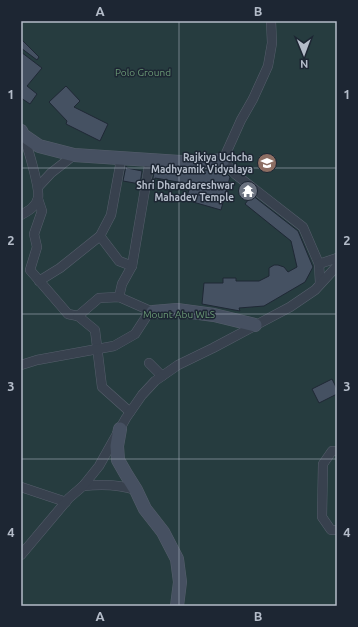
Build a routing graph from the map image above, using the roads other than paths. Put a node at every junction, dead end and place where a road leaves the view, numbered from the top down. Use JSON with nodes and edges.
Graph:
{"nodes":[{"id":1,"x":271,"y":21,"type":"edge"},
{"id":2,"x":22,"y":134,"type":"edge"},
{"id":3,"x":74,"y":155,"type":"junction"},
{"id":4,"x":119,"y":158,"type":"junction"},
{"id":5,"x":150,"y":160,"type":"junction"},
{"id":6,"x":222,"y":160,"type":"junction"},
{"id":7,"x":38,"y":187,"type":"junction"},
{"id":8,"x":38,"y":199,"type":"junction"},
{"id":9,"x":21,"y":215,"type":"edge"},
{"id":10,"x":100,"y":236,"type":"junction"},
{"id":11,"x":337,"y":258,"type":"edge"},
{"id":12,"x":319,"y":264,"type":"junction"},
{"id":13,"x":132,"y":266,"type":"junction"},
{"id":14,"x":337,"y":266,"type":"edge"},
{"id":15,"x":39,"y":281,"type":"junction"},
{"id":16,"x":320,"y":283,"type":"junction"},
{"id":17,"x":119,"y":298,"type":"junction"},
{"id":18,"x":153,"y":312,"type":"junction"},
{"id":19,"x":78,"y":316,"type":"junction"},
{"id":20,"x":255,"y":325,"type":"junction"},
{"id":21,"x":97,"y":350,"type":"junction"},
{"id":22,"x":149,"y":363,"type":"dead end"},
{"id":23,"x":21,"y":364,"type":"edge"},
{"id":24,"x":162,"y":376,"type":"junction"},
{"id":25,"x":130,"y":412,"type":"junction"},
{"id":26,"x":120,"y":429,"type":"junction"},
{"id":27,"x":337,"y":451,"type":"edge"},
{"id":28,"x":21,"y":486,"type":"edge"},
{"id":29,"x":82,"y":486,"type":"junction"},
{"id":30,"x":136,"y":490,"type":"junction"},
{"id":31,"x":66,"y":502,"type":"junction"},
{"id":32,"x":337,"y":530,"type":"edge"},
{"id":33,"x":21,"y":555,"type":"edge"},
{"id":34,"x":178,"y":606,"type":"edge"}],
"edges":[{"from":1,"to":6,"type":"street"},
{"from":2,"to":3,"type":"main road"},
{"from":2,"to":7,"type":"street"},
{"from":3,"to":4,"type":"main road"},
{"from":3,"to":7,"type":"street"},
{"from":4,"to":5,"type":"main road"},
{"from":4,"to":10,"type":"street"},
{"from":5,"to":6,"type":"main road"},
{"from":5,"to":13,"type":"street"},
{"from":6,"to":12,"type":"street"},
{"from":7,"to":8,"type":"street"},
{"from":8,"to":9,"type":"street"},
{"from":8,"to":15,"type":"street"},
{"from":10,"to":13,"type":"street"},
{"from":10,"to":15,"type":"street"},
{"from":11,"to":12,"type":"street"},
{"from":12,"to":16,"type":"street"},
{"from":13,"to":17,"type":"street"},
{"from":14,"to":16,"type":"street"},
{"from":15,"to":19,"type":"street"},
{"from":16,"to":20,"type":"street"},
{"from":17,"to":18,"type":"street"},
{"from":17,"to":19,"type":"street"},
{"from":18,"to":20,"type":"main road"},
{"from":18,"to":21,"type":"street"},
{"from":19,"to":21,"type":"street"},
{"from":20,"to":24,"type":"street"},
{"from":21,"to":23,"type":"street"},
{"from":21,"to":25,"type":"street"},
{"from":22,"to":24,"type":"street"},
{"from":24,"to":25,"type":"street"},
{"from":25,"to":26,"type":"street"},
{"from":26,"to":29,"type":"street"},
{"from":26,"to":30,"type":"main road"},
{"from":27,"to":32,"type":"street"},
{"from":28,"to":31,"type":"street"},
{"from":29,"to":30,"type":"street"},
{"from":29,"to":31,"type":"street"},
{"from":30,"to":34,"type":"main road"},
{"from":31,"to":33,"type":"street"}]}
